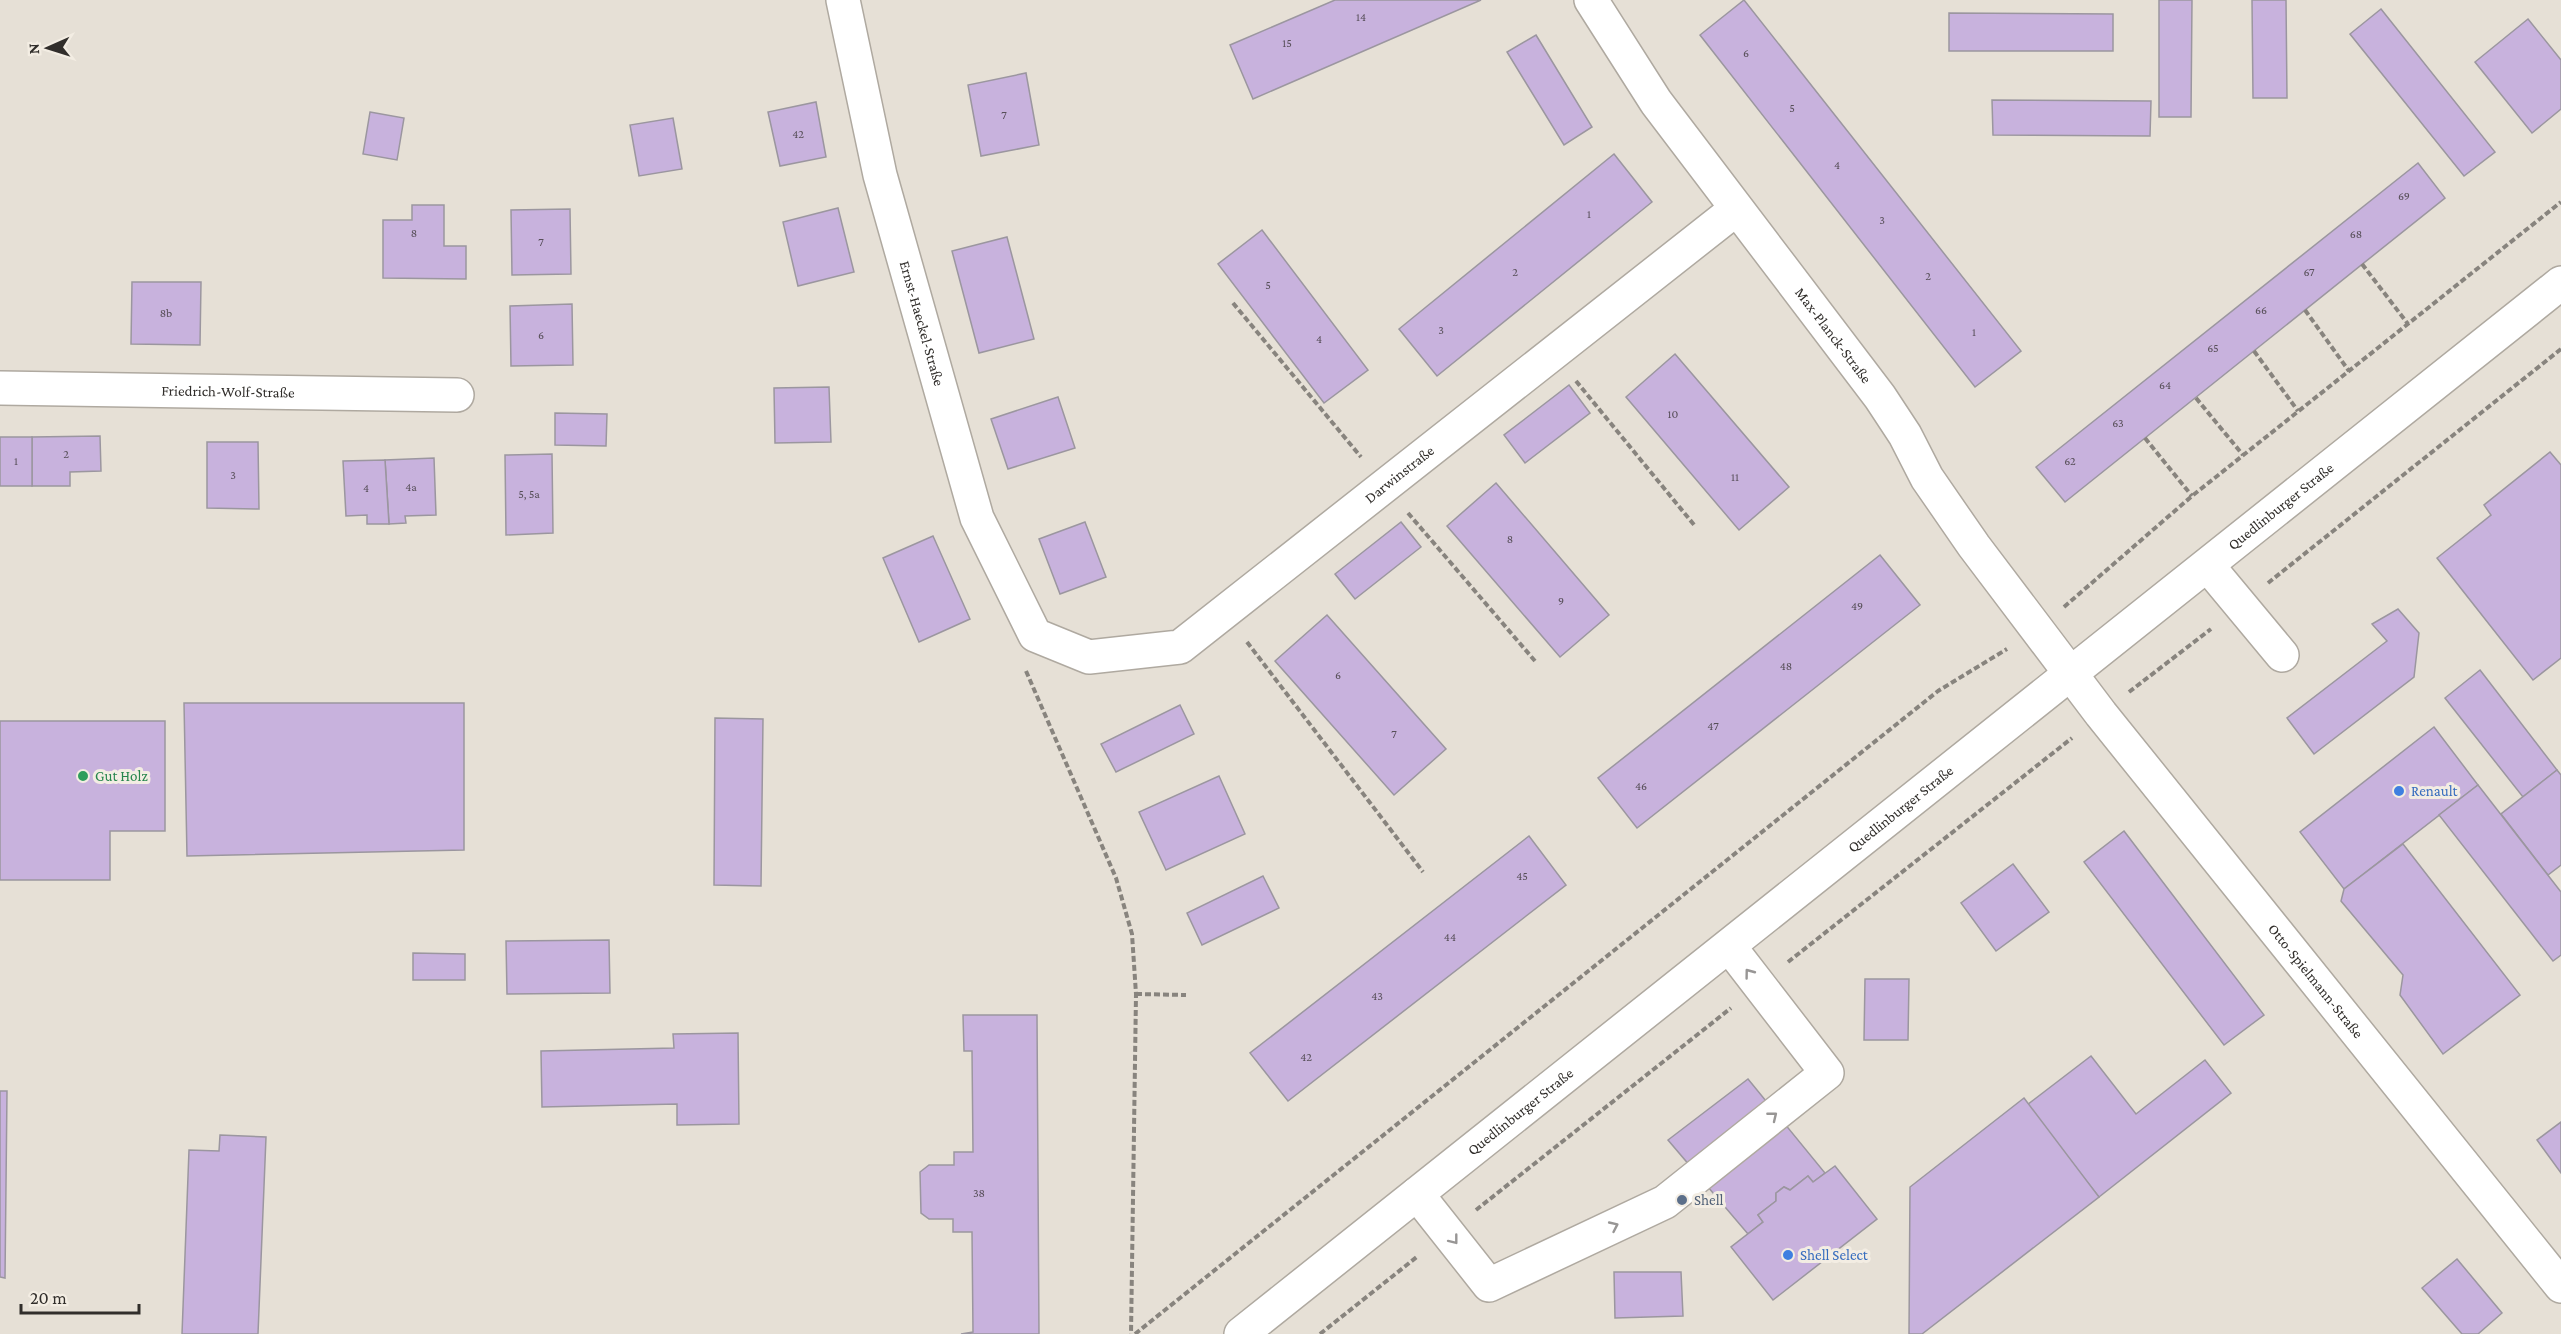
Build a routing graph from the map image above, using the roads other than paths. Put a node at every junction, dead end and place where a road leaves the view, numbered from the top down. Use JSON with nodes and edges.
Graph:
{"nodes":[{"id":1,"x":843,"y":0,"type":"edge"},
{"id":2,"x":1591,"y":0,"type":"edge"},
{"id":3,"x":1735,"y":210,"type":"junction"},
{"id":4,"x":2561,"y":284,"type":"edge"},
{"id":5,"x":0,"y":388,"type":"edge"},
{"id":6,"x":457,"y":395,"type":"dead end"},
{"id":7,"x":2208,"y":566,"type":"junction"},
{"id":8,"x":1035,"y":635,"type":"joint"},
{"id":9,"x":2282,"y":655,"type":"dead end"},
{"id":10,"x":2071,"y":674,"type":"junction"},
{"id":11,"x":1729,"y":946,"type":"junction"},
{"id":12,"x":1417,"y":1194,"type":"junction"},
{"id":13,"x":2561,"y":1286,"type":"edge"},
{"id":14,"x":1241,"y":1334,"type":"edge"}],
"edges":[{"from":1,"to":8,"type":"street","name":"Ernst-Haeckel-Straße"},
{"from":2,"to":3,"type":"street","name":"Max-Planck-Straße"},
{"from":3,"to":8,"type":"street","name":"Darwinstraße"},
{"from":3,"to":10,"type":"street","name":"Max-Planck-Straße"},
{"from":4,"to":7,"type":"street","name":"Quedlinburger Straße"},
{"from":5,"to":6,"type":"street","name":"Friedrich-Wolf-Straße"},
{"from":7,"to":9,"type":"street"},
{"from":7,"to":10,"type":"street","name":"Quedlinburger Straße"},
{"from":10,"to":11,"type":"street","name":"Quedlinburger Straße"},
{"from":10,"to":13,"type":"street","name":"Otto-Spielmann-Straße"},
{"from":11,"to":12,"type":"street","name":"Quedlinburger Straße"},
{"from":12,"to":11,"type":"street","one_way":true},
{"from":12,"to":14,"type":"street","name":"Quedlinburger Straße"}]}
